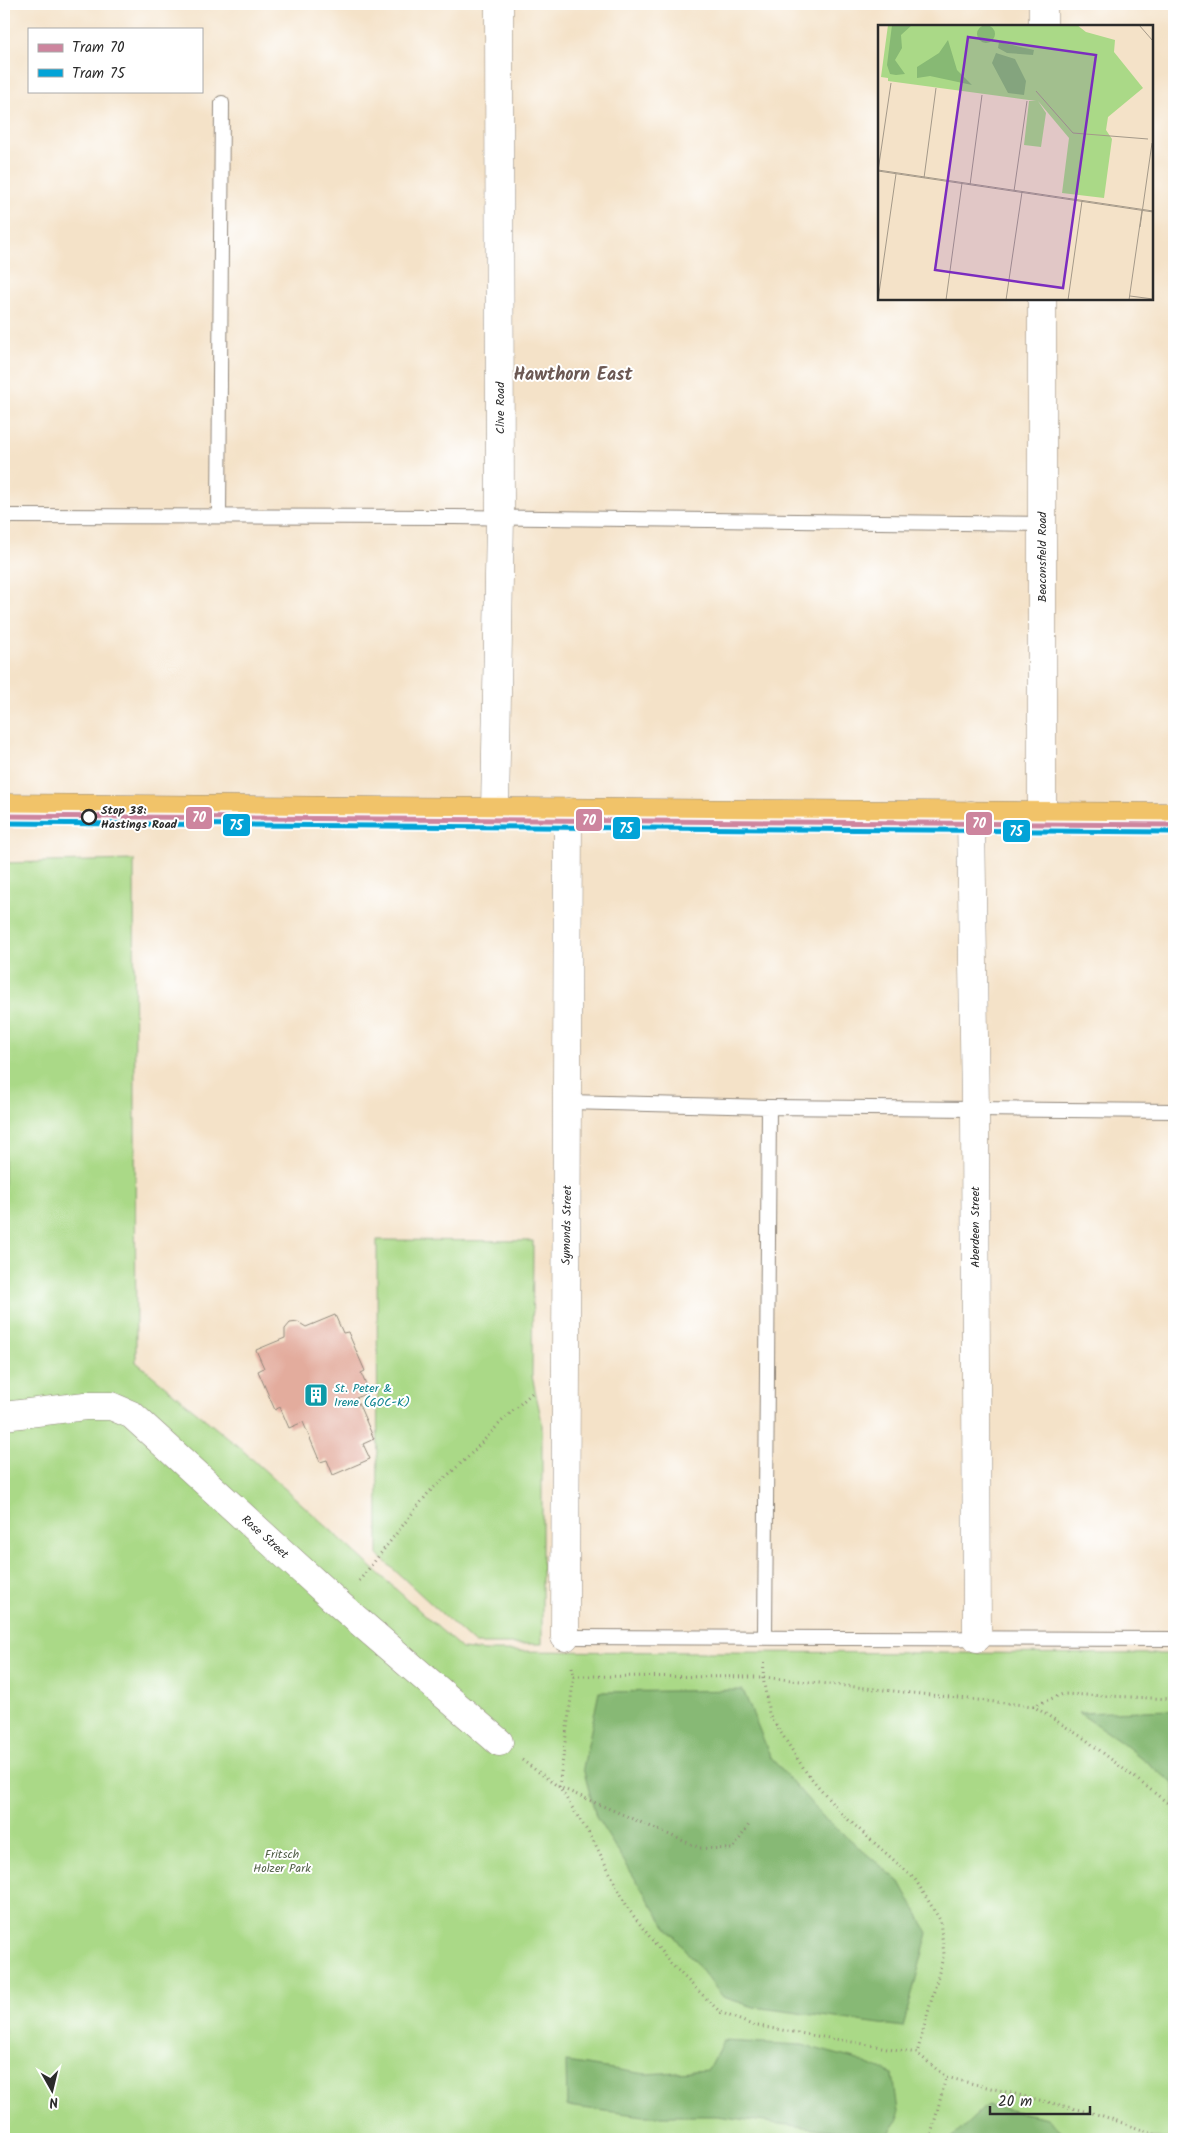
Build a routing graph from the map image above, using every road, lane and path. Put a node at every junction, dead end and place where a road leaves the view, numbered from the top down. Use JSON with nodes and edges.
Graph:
{"nodes":[{"id":1,"x":499,"y":4,"type":"edge"},
{"id":2,"x":1043,"y":4,"type":"edge"},
{"id":3,"x":1043,"y":25,"type":"edge"},
{"id":4,"x":222,"y":104,"type":"dead end"},
{"id":5,"x":1042,"y":300,"type":"edge"},
{"id":6,"x":4,"y":516,"type":"edge"},
{"id":7,"x":219,"y":516,"type":"junction"},
{"id":8,"x":500,"y":517,"type":"junction"},
{"id":9,"x":1042,"y":524,"type":"junction"},
{"id":10,"x":4,"y":808,"type":"edge"},
{"id":11,"x":495,"y":811,"type":"junction"},
{"id":12,"x":568,"y":812,"type":"junction"},
{"id":13,"x":972,"y":816,"type":"junction"},
{"id":14,"x":1042,"y":816,"type":"junction"},
{"id":15,"x":1174,"y":817,"type":"edge"},
{"id":16,"x":568,"y":1102,"type":"junction"},
{"id":17,"x":769,"y":1107,"type":"junction"},
{"id":18,"x":975,"y":1110,"type":"junction"},
{"id":19,"x":1174,"y":1111,"type":"edge"},
{"id":20,"x":566,"y":1353,"type":"junction"},
{"id":21,"x":4,"y":1416,"type":"edge"},
{"id":22,"x":340,"y":1605,"type":"junction"},
{"id":23,"x":765,"y":1636,"type":"junction"},
{"id":24,"x":565,"y":1637,"type":"junction"},
{"id":25,"x":976,"y":1638,"type":"junction"},
{"id":26,"x":1174,"y":1638,"type":"edge"},
{"id":27,"x":574,"y":1676,"type":"junction"},
{"id":28,"x":763,"y":1677,"type":"junction"},
{"id":29,"x":1174,"y":1699,"type":"edge"},
{"id":30,"x":1033,"y":1706,"type":"junction"},
{"id":31,"x":499,"y":1742,"type":"joint"},
{"id":32,"x":559,"y":1788,"type":"junction"},
{"id":33,"x":1174,"y":1808,"type":"edge"},
{"id":34,"x":750,"y":1823,"type":"dead end"},
{"id":35,"x":917,"y":2053,"type":"junction"},
{"id":36,"x":946,"y":2076,"type":"junction"},
{"id":37,"x":930,"y":2139,"type":"edge"},
{"id":38,"x":1168,"y":2139,"type":"edge"}],
"edges":[{"from":1,"to":8,"type":"street","name":"Clive Road"},
{"from":2,"to":3,"type":"street"},
{"from":4,"to":7,"type":"lane"},
{"from":5,"to":9,"type":"street","name":"Beaconsfield Road"},
{"from":6,"to":7,"type":"lane"},
{"from":7,"to":8,"type":"lane"},
{"from":8,"to":9,"type":"lane"},
{"from":8,"to":11,"type":"street","name":"Clive Road"},
{"from":9,"to":14,"type":"street","name":"Beaconsfield Road"},
{"from":10,"to":11,"type":"main road"},
{"from":11,"to":12,"type":"main road"},
{"from":12,"to":13,"type":"main road"},
{"from":12,"to":16,"type":"street","name":"Symonds Street"},
{"from":13,"to":14,"type":"main road"},
{"from":13,"to":18,"type":"street","name":"Aberdeen Street"},
{"from":14,"to":15,"type":"main road"},
{"from":16,"to":17,"type":"lane"},
{"from":16,"to":20,"type":"street","name":"Symonds Street"},
{"from":17,"to":18,"type":"lane"},
{"from":17,"to":23,"type":"lane"},
{"from":18,"to":19,"type":"lane"},
{"from":18,"to":25,"type":"street","name":"Aberdeen Street"},
{"from":20,"to":22,"type":"path"},
{"from":20,"to":24,"type":"street","name":"Symonds Street"},
{"from":21,"to":22,"type":"street","name":"Rose Street"},
{"from":22,"to":31,"type":"street","name":"Rose Street"},
{"from":23,"to":24,"type":"lane"},
{"from":23,"to":25,"type":"lane"},
{"from":23,"to":28,"type":"path"},
{"from":24,"to":27,"type":"path"},
{"from":25,"to":26,"type":"lane"},
{"from":27,"to":28,"type":"path"},
{"from":27,"to":32,"type":"path"},
{"from":28,"to":30,"type":"path"},
{"from":28,"to":35,"type":"path"},
{"from":29,"to":30,"type":"path"},
{"from":30,"to":33,"type":"path"},
{"from":31,"to":32,"type":"path"},
{"from":32,"to":34,"type":"path"},
{"from":32,"to":35,"type":"path"},
{"from":35,"to":36,"type":"path"},
{"from":36,"to":37,"type":"path"},
{"from":36,"to":38,"type":"path"}]}
